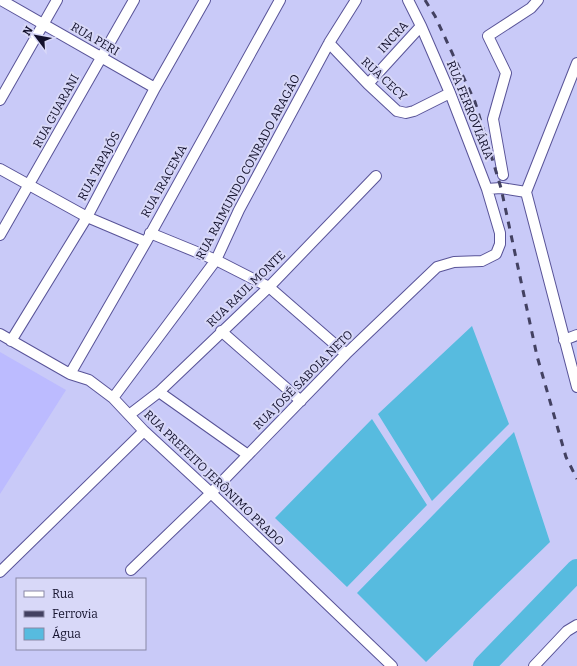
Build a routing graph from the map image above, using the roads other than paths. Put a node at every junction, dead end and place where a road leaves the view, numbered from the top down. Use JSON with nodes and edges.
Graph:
{"nodes":[{"id":1,"x":1,"y":0,"type":"edge"},
{"id":2,"x":57,"y":0,"type":"edge"},
{"id":3,"x":134,"y":0,"type":"edge"},
{"id":4,"x":205,"y":0,"type":"edge"},
{"id":5,"x":280,"y":0,"type":"edge"},
{"id":6,"x":356,"y":0,"type":"edge"},
{"id":7,"x":408,"y":0,"type":"edge"},
{"id":8,"x":538,"y":0,"type":"edge"},
{"id":9,"x":43,"y":24,"type":"junction"},
{"id":10,"x":421,"y":26,"type":"junction"},
{"id":11,"x":329,"y":43,"type":"junction"},
{"id":12,"x":102,"y":58,"type":"junction"},
{"id":13,"x":577,"y":63,"type":"edge"},
{"id":14,"x":368,"y":84,"type":"junction"},
{"id":15,"x":155,"y":88,"type":"junction"},
{"id":16,"x":450,"y":93,"type":"junction"},
{"id":17,"x":0,"y":100,"type":"edge"},
{"id":18,"x":0,"y":169,"type":"edge"},
{"id":19,"x":503,"y":175,"type":"dead end"},
{"id":20,"x":376,"y":176,"type":"dead end"},
{"id":21,"x":30,"y":185,"type":"junction"},
{"id":22,"x":487,"y":189,"type":"junction"},
{"id":23,"x":526,"y":192,"type":"junction"},
{"id":24,"x":87,"y":217,"type":"junction"},
{"id":25,"x":500,"y":234,"type":"joint"},
{"id":26,"x":0,"y":235,"type":"edge"},
{"id":27,"x":148,"y":238,"type":"junction"},
{"id":28,"x":216,"y":260,"type":"junction"},
{"id":29,"x":269,"y":286,"type":"junction"},
{"id":30,"x":221,"y":331,"type":"junction"},
{"id":31,"x":0,"y":334,"type":"edge"},
{"id":32,"x":577,"y":335,"type":"edge"},
{"id":33,"x":564,"y":340,"type":"junction"},
{"id":34,"x":11,"y":341,"type":"junction"},
{"id":35,"x":346,"y":354,"type":"junction"},
{"id":36,"x":70,"y":374,"type":"junction"},
{"id":37,"x":577,"y":386,"type":"edge"},
{"id":38,"x":159,"y":392,"type":"junction"},
{"id":39,"x":113,"y":398,"type":"junction"},
{"id":40,"x":301,"y":401,"type":"junction"},
{"id":41,"x":129,"y":415,"type":"junction"},
{"id":42,"x":144,"y":431,"type":"junction"},
{"id":43,"x":248,"y":455,"type":"junction"},
{"id":44,"x":211,"y":493,"type":"junction"},
{"id":45,"x":131,"y":570,"type":"dead end"},
{"id":46,"x":0,"y":572,"type":"edge"},
{"id":47,"x":577,"y":626,"type":"edge"},
{"id":48,"x":392,"y":666,"type":"edge"},
{"id":49,"x":534,"y":666,"type":"edge"}],
"edges":[{"from":1,"to":9,"type":"street","name":"RUA PERI"},
{"from":2,"to":9,"type":"street"},
{"from":3,"to":12,"type":"street","name":"RUA GUARANI"},
{"from":4,"to":15,"type":"street","name":"RUA TAPAJÓS"},
{"from":5,"to":27,"type":"street","name":"RUA IRACEMA"},
{"from":6,"to":11,"type":"street","name":"RUA RAIMUNDO CONRADO ARAGÃO"},
{"from":7,"to":10,"type":"street","name":"RUA FERROVIÁRIA"},
{"from":8,"to":19,"type":"street"},
{"from":9,"to":12,"type":"street","name":"RUA PERI"},
{"from":9,"to":17,"type":"street"},
{"from":10,"to":14,"type":"street","name":"INCRA"},
{"from":10,"to":16,"type":"street","name":"RUA FERROVIÁRIA"},
{"from":11,"to":14,"type":"street","name":"RUA CECY"},
{"from":11,"to":28,"type":"street","name":"RUA RAIMUNDO CONRADO ARAGÃO"},
{"from":12,"to":15,"type":"street","name":"RUA PERI"},
{"from":12,"to":21,"type":"street","name":"RUA GUARANI"},
{"from":13,"to":23,"type":"street"},
{"from":14,"to":16,"type":"street","name":"RUA CECY"},
{"from":15,"to":24,"type":"street","name":"RUA TAPAJÓS"},
{"from":16,"to":22,"type":"street","name":"RUA FERROVIÁRIA"},
{"from":18,"to":21,"type":"street"},
{"from":20,"to":29,"type":"street","name":"RUA RAUL MONTE"},
{"from":21,"to":24,"type":"street"},
{"from":21,"to":26,"type":"street","name":"RUA GUARANI"},
{"from":22,"to":23,"type":"street"},
{"from":22,"to":25,"type":"street","name":"RUA FERROVIÁRIA"},
{"from":23,"to":33,"type":"street"},
{"from":24,"to":27,"type":"street"},
{"from":24,"to":34,"type":"street","name":"RUA TAPAJÓS"},
{"from":25,"to":35,"type":"street","name":"RUA JOSÉ SABOIA NETO"},
{"from":27,"to":28,"type":"street"},
{"from":27,"to":36,"type":"street","name":"RUA IRACEMA"},
{"from":28,"to":29,"type":"street"},
{"from":28,"to":39,"type":"street","name":"RUA RAIMUNDO CONRADO ARAGÃO"},
{"from":29,"to":30,"type":"street","name":"RUA RAUL MONTE"},
{"from":29,"to":35,"type":"street"},
{"from":30,"to":38,"type":"street","name":"RUA RAUL MONTE"},
{"from":30,"to":40,"type":"street"},
{"from":31,"to":34,"type":"street","name":"RUA PREFEITO JERÔNIMO PRADO"},
{"from":32,"to":33,"type":"street"},
{"from":33,"to":37,"type":"street"},
{"from":34,"to":36,"type":"street","name":"RUA PREFEITO JERÔNIMO PRADO"},
{"from":35,"to":40,"type":"street","name":"RUA JOSÉ SABOIA NETO"},
{"from":36,"to":39,"type":"street","name":"RUA PREFEITO JERÔNIMO PRADO"},
{"from":38,"to":41,"type":"street","name":"RUA RAUL MONTE"},
{"from":38,"to":43,"type":"street"},
{"from":39,"to":41,"type":"street","name":"RUA PREFEITO JERÔNIMO PRADO"},
{"from":40,"to":43,"type":"street","name":"RUA JOSÉ SABOIA NETO"},
{"from":41,"to":42,"type":"street","name":"RUA PREFEITO JERÔNIMO PRADO"},
{"from":42,"to":44,"type":"street","name":"RUA PREFEITO JERÔNIMO PRADO"},
{"from":42,"to":46,"type":"street"},
{"from":43,"to":44,"type":"street","name":"RUA JOSÉ SABOIA NETO"},
{"from":44,"to":45,"type":"street","name":"RUA JOSÉ SABOIA NETO"},
{"from":44,"to":48,"type":"street","name":"RUA PREFEITO JERÔNIMO PRADO"},
{"from":47,"to":49,"type":"street"}]}
